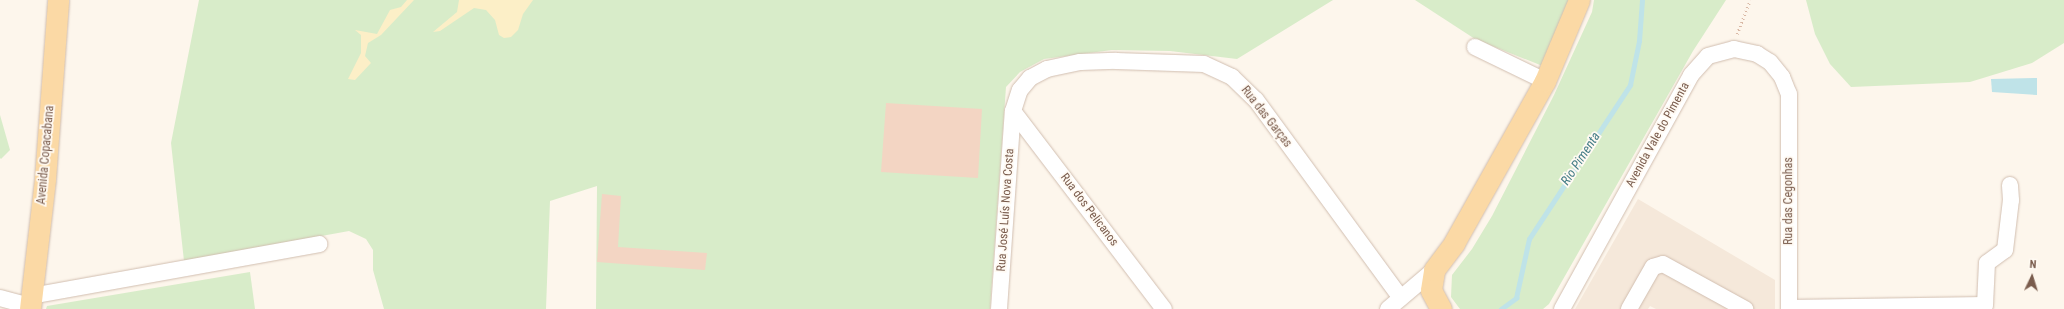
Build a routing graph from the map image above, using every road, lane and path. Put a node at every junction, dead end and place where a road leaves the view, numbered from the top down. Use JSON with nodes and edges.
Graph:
{"nodes":[{"id":1,"x":58,"y":0,"type":"edge"},
{"id":2,"x":1580,"y":0,"type":"edge"},
{"id":3,"x":1750,"y":0,"type":"edge"},
{"id":4,"x":1475,"y":47,"type":"dead end"},
{"id":5,"x":1734,"y":49,"type":"junction"},
{"id":6,"x":1545,"y":81,"type":"junction"},
{"id":7,"x":1789,"y":94,"type":"joint"},
{"id":8,"x":1013,"y":111,"type":"junction"},
{"id":9,"x":2010,"y":185,"type":"dead end"},
{"id":10,"x":319,"y":244,"type":"dead end"},
{"id":11,"x":1434,"y":270,"type":"junction"},
{"id":12,"x":0,"y":298,"type":"edge"},
{"id":13,"x":1401,"y":298,"type":"junction"},
{"id":14,"x":1437,"y":302,"type":"edge"},
{"id":15,"x":30,"y":304,"type":"edge"},
{"id":16,"x":999,"y":309,"type":"edge"},
{"id":17,"x":1164,"y":309,"type":"edge"},
{"id":18,"x":1388,"y":309,"type":"edge"},
{"id":19,"x":1562,"y":309,"type":"edge"},
{"id":20,"x":1629,"y":309,"type":"edge"},
{"id":21,"x":1746,"y":309,"type":"edge"},
{"id":22,"x":1788,"y":309,"type":"edge"}],
"edges":[{"from":1,"to":15,"type":"main road","name":"Avenida Copacabana"},
{"from":2,"to":6,"type":"main road"},
{"from":3,"to":5,"type":"path"},
{"from":4,"to":6,"type":"street"},
{"from":5,"to":7,"type":"street","name":"Avenida Vale do Pimenta"},
{"from":5,"to":19,"type":"street","name":"Avenida Vale do Pimenta"},
{"from":6,"to":11,"type":"main road"},
{"from":7,"to":22,"type":"street","name":"Rua das Cegonhas"},
{"from":8,"to":13,"type":"street","name":"Rua das Garças"},
{"from":8,"to":16,"type":"street","name":"Rua José Luís Nova Costa"},
{"from":8,"to":17,"type":"street","name":"Rua dos Pelicanos"},
{"from":9,"to":22,"type":"street"},
{"from":10,"to":15,"type":"street"},
{"from":11,"to":13,"type":"street"},
{"from":11,"to":14,"type":"main road"},
{"from":12,"to":15,"type":"street"},
{"from":13,"to":14,"type":"street"},
{"from":13,"to":18,"type":"street"},
{"from":20,"to":21,"type":"street"}]}
